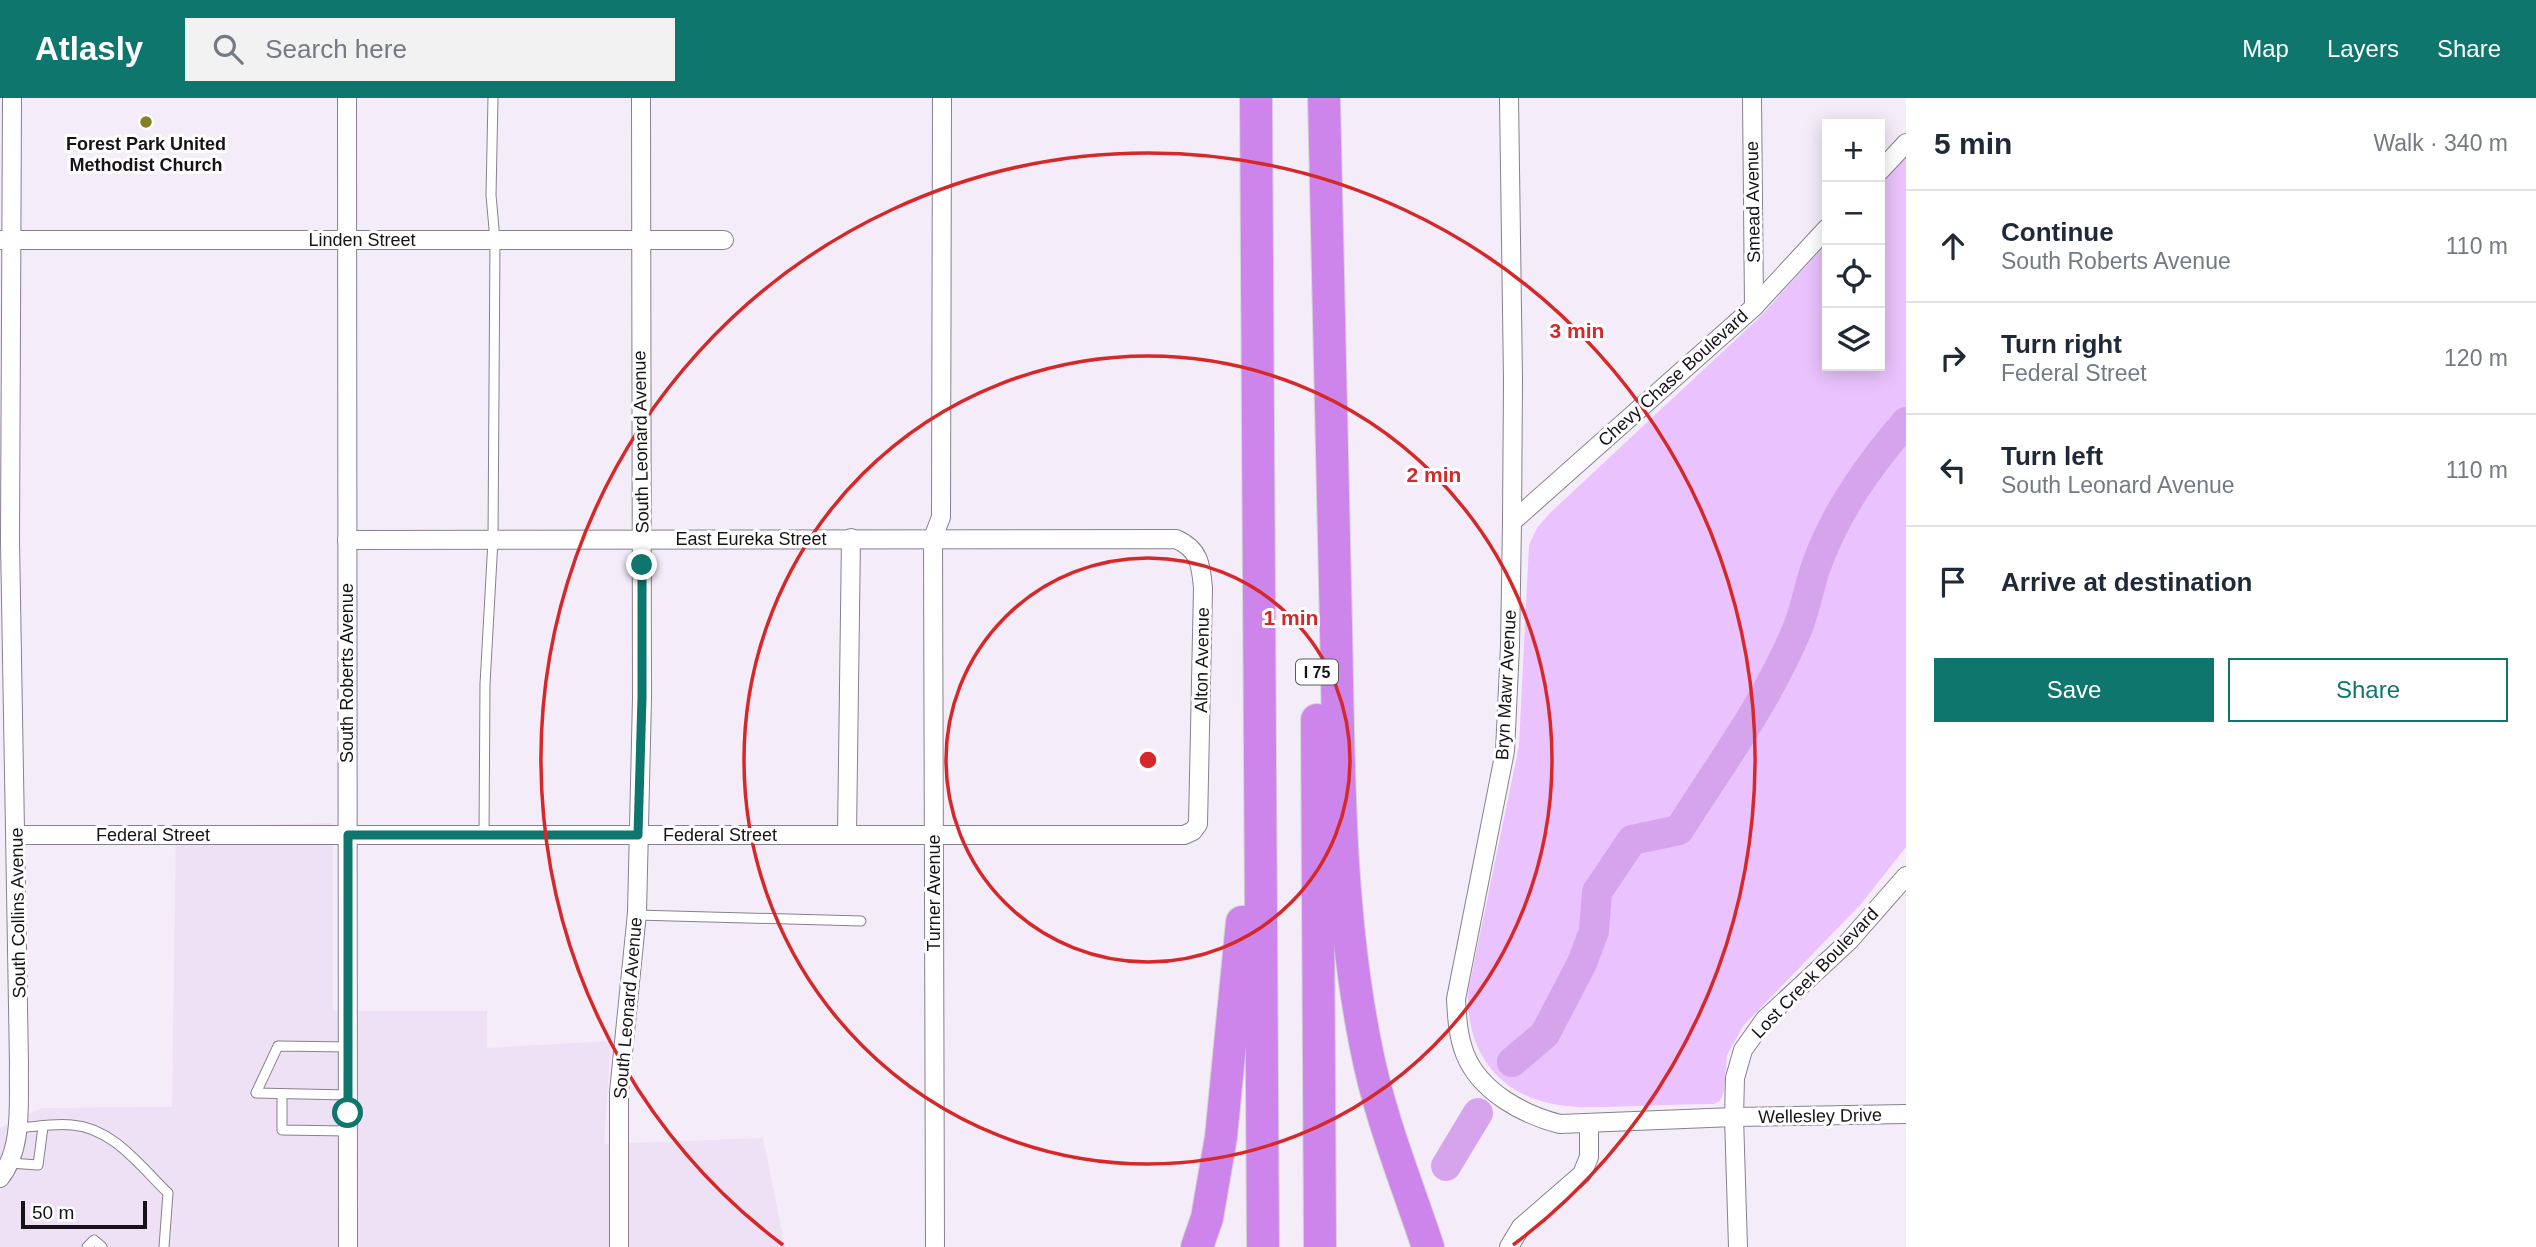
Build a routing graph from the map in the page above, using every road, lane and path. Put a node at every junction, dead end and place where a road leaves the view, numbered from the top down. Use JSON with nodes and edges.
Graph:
{"nodes":[{"id":1,"x":12,"y":98,"type":"edge"},
{"id":2,"x":348,"y":98,"type":"edge"},
{"id":3,"x":493,"y":98,"type":"edge"},
{"id":4,"x":641,"y":98,"type":"edge"},
{"id":5,"x":942,"y":98,"type":"edge"},
{"id":6,"x":1256,"y":98,"type":"edge"},
{"id":7,"x":1314,"y":98,"type":"edge"},
{"id":8,"x":1324,"y":98,"type":"edge"},
{"id":9,"x":1509,"y":98,"type":"edge"},
{"id":10,"x":1752,"y":98,"type":"edge"},
{"id":11,"x":1906,"y":143,"type":"edge"},
{"id":12,"x":1885,"y":166,"type":"edge"},
{"id":13,"x":1822,"y":233,"type":"edge"},
{"id":14,"x":6,"y":240,"type":"edge"},
{"id":15,"x":347,"y":240,"type":"junction"},
{"id":16,"x":495,"y":240,"type":"junction"},
{"id":17,"x":640,"y":240,"type":"junction"},
{"id":18,"x":724,"y":240,"type":"dead end"},
{"id":19,"x":1754,"y":307,"type":"junction"},
{"id":20,"x":1258,"y":436,"type":"junction"},
{"id":21,"x":1512,"y":522,"type":"junction"},
{"id":22,"x":1155,"y":537,"type":"joint"},
{"id":23,"x":850,"y":538,"type":"junction"},
{"id":24,"x":933,"y":538,"type":"junction"},
{"id":25,"x":642,"y":539,"type":"junction"},
{"id":26,"x":347,"y":540,"type":"junction"},
{"id":27,"x":493,"y":540,"type":"junction"},
{"id":28,"x":5,"y":541,"type":"edge"},
{"id":29,"x":1200,"y":813,"type":"joint"},
{"id":30,"x":17,"y":835,"type":"junction"},
{"id":31,"x":348,"y":835,"type":"junction"},
{"id":32,"x":484,"y":835,"type":"junction"},
{"id":33,"x":638,"y":835,"type":"junction"},
{"id":34,"x":847,"y":835,"type":"junction"},
{"id":35,"x":933,"y":835,"type":"junction"},
{"id":36,"x":1906,"y":876,"type":"edge"},
{"id":37,"x":636,"y":915,"type":"junction"},
{"id":38,"x":861,"y":921,"type":"dead end"},
{"id":39,"x":348,"y":1047,"type":"junction"},
{"id":40,"x":282,"y":1094,"type":"junction"},
{"id":41,"x":348,"y":1095,"type":"junction"},
{"id":42,"x":1906,"y":1114,"type":"edge"},
{"id":43,"x":1734,"y":1117,"type":"junction"},
{"id":44,"x":1589,"y":1123,"type":"junction"},
{"id":45,"x":43,"y":1127,"type":"junction"},
{"id":46,"x":17,"y":1128,"type":"junction"},
{"id":47,"x":348,"y":1131,"type":"junction"},
{"id":48,"x":5,"y":1170,"type":"edge"},
{"id":49,"x":87,"y":1247,"type":"edge"},
{"id":50,"x":102,"y":1247,"type":"edge"},
{"id":51,"x":164,"y":1247,"type":"edge"},
{"id":52,"x":348,"y":1247,"type":"edge"},
{"id":53,"x":619,"y":1247,"type":"edge"},
{"id":54,"x":935,"y":1247,"type":"edge"},
{"id":55,"x":1197,"y":1247,"type":"edge"},
{"id":56,"x":1263,"y":1247,"type":"edge"},
{"id":57,"x":1321,"y":1247,"type":"edge"},
{"id":58,"x":1427,"y":1247,"type":"edge"},
{"id":59,"x":1509,"y":1247,"type":"edge"},
{"id":60,"x":1738,"y":1247,"type":"edge"}],
"edges":[{"from":1,"to":14,"type":"street","name":"South Collins Avenue"},
{"from":2,"to":15,"type":"street","name":"South Roberts Avenue"},
{"from":3,"to":16,"type":"lane"},
{"from":4,"to":17,"type":"street","name":"South Leonard Avenue"},
{"from":5,"to":24,"type":"street","name":"Turner Avenue"},
{"from":6,"to":20,"type":"highway"},
{"from":7,"to":57,"type":"highway","number":"I 75"},
{"from":8,"to":58,"type":"highway"},
{"from":9,"to":21,"type":"street","name":"Bryn Mawr Avenue"},
{"from":10,"to":19,"type":"street","name":"Smead Avenue"},
{"from":11,"to":12,"type":"street"},
{"from":13,"to":19,"type":"street","name":"Chevy Chase Boulevard"},
{"from":14,"to":15,"type":"street","name":"Linden Street"},
{"from":14,"to":28,"type":"street","name":"South Collins Avenue"},
{"from":15,"to":16,"type":"street","name":"Linden Street"},
{"from":15,"to":26,"type":"street","name":"South Roberts Avenue"},
{"from":16,"to":17,"type":"street","name":"Linden Street"},
{"from":16,"to":27,"type":"lane"},
{"from":17,"to":18,"type":"street","name":"Linden Street"},
{"from":17,"to":25,"type":"street","name":"South Leonard Avenue"},
{"from":19,"to":21,"type":"street","name":"Chevy Chase Boulevard"},
{"from":20,"to":55,"type":"highway"},
{"from":20,"to":56,"type":"highway"},
{"from":21,"to":44,"type":"street","name":"Bryn Mawr Avenue"},
{"from":22,"to":24,"type":"street","name":"East Eureka Street"},
{"from":22,"to":29,"type":"street","name":"Alton Avenue"},
{"from":23,"to":24,"type":"street","name":"East Eureka Street"},
{"from":23,"to":25,"type":"street","name":"East Eureka Street"},
{"from":23,"to":34,"type":"street"},
{"from":24,"to":35,"type":"street","name":"Turner Avenue"},
{"from":25,"to":27,"type":"street","name":"East Eureka Street"},
{"from":25,"to":33,"type":"street","name":"South Leonard Avenue"},
{"from":26,"to":27,"type":"street","name":"East Eureka Street"},
{"from":26,"to":31,"type":"street","name":"South Roberts Avenue"},
{"from":27,"to":32,"type":"lane"},
{"from":28,"to":30,"type":"street","name":"South Collins Avenue"},
{"from":29,"to":35,"type":"street","name":"Federal Street"},
{"from":30,"to":31,"type":"street","name":"Federal Street"},
{"from":30,"to":46,"type":"street","name":"South Collins Avenue"},
{"from":31,"to":32,"type":"street","name":"Federal Street"},
{"from":31,"to":39,"type":"street","name":"South Roberts Avenue"},
{"from":32,"to":33,"type":"street","name":"Federal Street"},
{"from":33,"to":34,"type":"street","name":"Federal Street"},
{"from":33,"to":37,"type":"street","name":"South Leonard Avenue"},
{"from":34,"to":35,"type":"street","name":"Federal Street"},
{"from":35,"to":54,"type":"street","name":"Turner Avenue"},
{"from":36,"to":43,"type":"street","name":"Lost Creek Boulevard"},
{"from":37,"to":38,"type":"lane"},
{"from":37,"to":53,"type":"street","name":"South Leonard Avenue"},
{"from":39,"to":40,"type":"lane"},
{"from":39,"to":41,"type":"street","name":"South Roberts Avenue"},
{"from":40,"to":41,"type":"lane"},
{"from":40,"to":47,"type":"lane"},
{"from":41,"to":47,"type":"street","name":"South Roberts Avenue"},
{"from":42,"to":43,"type":"street","name":"Wellesley Drive"},
{"from":43,"to":44,"type":"street","name":"Bryn Mawr Avenue"},
{"from":43,"to":60,"type":"street","name":"Lost Creek Boulevard"},
{"from":44,"to":59,"type":"street"},
{"from":45,"to":46,"type":"lane"},
{"from":45,"to":48,"type":"lane"},
{"from":45,"to":51,"type":"lane"},
{"from":46,"to":48,"type":"street","name":"South Collins Avenue"},
{"from":47,"to":52,"type":"street","name":"South Roberts Avenue"},
{"from":49,"to":50,"type":"lane"}]}
